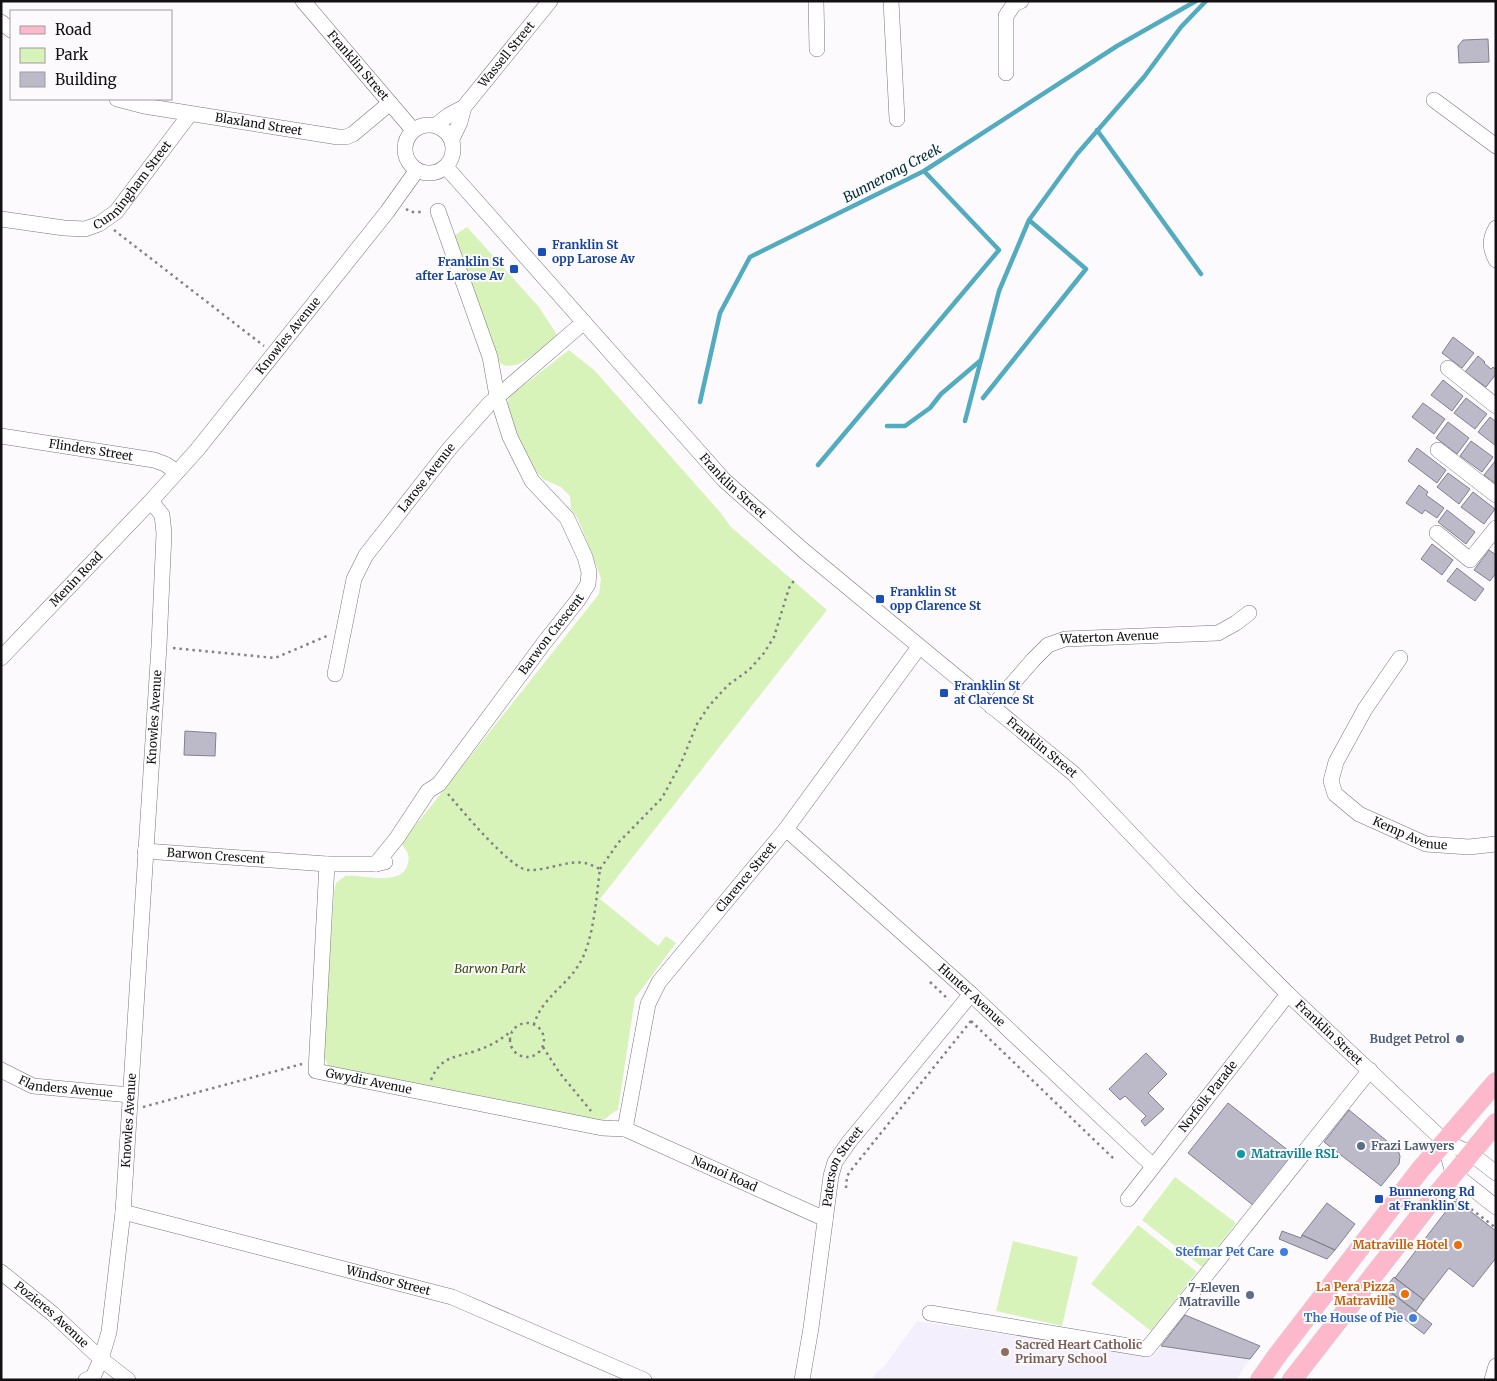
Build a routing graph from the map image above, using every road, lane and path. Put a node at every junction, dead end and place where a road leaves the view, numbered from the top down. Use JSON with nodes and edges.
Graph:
{"nodes":[{"id":1,"x":303,"y":1,"type":"edge"},
{"id":2,"x":550,"y":1,"type":"edge"},
{"id":3,"x":816,"y":1,"type":"edge"},
{"id":4,"x":891,"y":1,"type":"edge"},
{"id":5,"x":1021,"y":1,"type":"edge"},
{"id":6,"x":817,"y":50,"type":"dead end"},
{"id":7,"x":1006,"y":73,"type":"dead end"},
{"id":8,"x":121,"y":100,"type":"edge"},
{"id":9,"x":1434,"y":100,"type":"dead end"},
{"id":10,"x":390,"y":103,"type":"junction"},
{"id":11,"x":464,"y":107,"type":"junction"},
{"id":12,"x":190,"y":114,"type":"junction"},
{"id":13,"x":897,"y":120,"type":"dead end"},
{"id":14,"x":436,"y":125,"type":"junction"},
{"id":15,"x":413,"y":130,"type":"junction"},
{"id":16,"x":452,"y":140,"type":"junction"},
{"id":17,"x":1496,"y":146,"type":"edge"},
{"id":18,"x":446,"y":167,"type":"junction"},
{"id":19,"x":417,"y":170,"type":"junction"},
{"id":20,"x":395,"y":200,"type":"junction"},
{"id":21,"x":438,"y":211,"type":"joint"},
{"id":22,"x":1,"y":219,"type":"edge"},
{"id":23,"x":103,"y":222,"type":"junction"},
{"id":24,"x":1496,"y":228,"type":"edge"},
{"id":25,"x":1496,"y":260,"type":"edge"},
{"id":26,"x":584,"y":322,"type":"junction"},
{"id":27,"x":274,"y":354,"type":"junction"},
{"id":28,"x":1448,"y":368,"type":"dead end"},
{"id":29,"x":497,"y":396,"type":"junction"},
{"id":30,"x":1496,"y":406,"type":"edge"},
{"id":31,"x":1,"y":436,"type":"edge"},
{"id":32,"x":1438,"y":450,"type":"dead end"},
{"id":33,"x":177,"y":472,"type":"junction"},
{"id":34,"x":1496,"y":495,"type":"edge"},
{"id":35,"x":151,"y":501,"type":"junction"},
{"id":36,"x":1496,"y":528,"type":"edge"},
{"id":37,"x":1437,"y":533,"type":"dead end"},
{"id":38,"x":795,"y":578,"type":"dead end"},
{"id":39,"x":1249,"y":613,"type":"dead end"},
{"id":40,"x":344,"y":629,"type":"junction"},
{"id":41,"x":159,"y":646,"type":"junction"},
{"id":42,"x":919,"y":647,"type":"junction"},
{"id":43,"x":1,"y":658,"type":"edge"},
{"id":44,"x":1400,"y":658,"type":"dead end"},
{"id":45,"x":335,"y":674,"type":"dead end"},
{"id":46,"x":992,"y":707,"type":"junction"},
{"id":47,"x":439,"y":784,"type":"junction"},
{"id":48,"x":786,"y":829,"type":"junction"},
{"id":49,"x":1496,"y":844,"type":"edge"},
{"id":50,"x":145,"y":851,"type":"junction"},
{"id":51,"x":327,"y":864,"type":"junction"},
{"id":52,"x":600,"y":868,"type":"junction"},
{"id":53,"x":930,"y":982,"type":"dead end"},
{"id":54,"x":971,"y":994,"type":"junction"},
{"id":55,"x":1288,"y":994,"type":"junction"},
{"id":56,"x":958,"y":1009,"type":"junction"},
{"id":57,"x":971,"y":1021,"type":"junction"},
{"id":58,"x":534,"y":1024,"type":"junction"},
{"id":59,"x":512,"y":1031,"type":"junction"},
{"id":60,"x":542,"y":1047,"type":"junction"},
{"id":61,"x":317,"y":1060,"type":"junction"},
{"id":62,"x":1,"y":1070,"type":"edge"},
{"id":63,"x":1370,"y":1070,"type":"junction"},
{"id":64,"x":1496,"y":1082,"type":"edge"},
{"id":65,"x":427,"y":1094,"type":"junction"},
{"id":66,"x":130,"y":1095,"type":"junction"},
{"id":67,"x":129,"y":1111,"type":"junction"},
{"id":68,"x":1496,"y":1123,"type":"edge"},
{"id":69,"x":595,"y":1126,"type":"junction"},
{"id":70,"x":626,"y":1129,"type":"junction"},
{"id":71,"x":1444,"y":1140,"type":"junction"},
{"id":72,"x":1470,"y":1153,"type":"junction"},
{"id":73,"x":1114,"y":1160,"type":"dead end"},
{"id":74,"x":1153,"y":1166,"type":"junction"},
{"id":75,"x":1453,"y":1173,"type":"junction"},
{"id":76,"x":1496,"y":1173,"type":"edge"},
{"id":77,"x":845,"y":1192,"type":"dead end"},
{"id":78,"x":1455,"y":1198,"type":"dead end"},
{"id":79,"x":1128,"y":1199,"type":"dead end"},
{"id":80,"x":1496,"y":1207,"type":"edge"},
{"id":81,"x":123,"y":1212,"type":"junction"},
{"id":82,"x":825,"y":1218,"type":"junction"},
{"id":83,"x":1496,"y":1228,"type":"edge"},
{"id":84,"x":1,"y":1272,"type":"edge"},
{"id":85,"x":930,"y":1313,"type":"dead end"},
{"id":86,"x":101,"y":1359,"type":"junction"},
{"id":87,"x":1496,"y":1366,"type":"edge"},
{"id":88,"x":86,"y":1380,"type":"edge"},
{"id":89,"x":128,"y":1380,"type":"edge"},
{"id":90,"x":644,"y":1380,"type":"edge"},
{"id":91,"x":802,"y":1380,"type":"edge"},
{"id":92,"x":1260,"y":1380,"type":"edge"},
{"id":93,"x":1292,"y":1380,"type":"edge"},
{"id":94,"x":1492,"y":1380,"type":"edge"}],
"edges":[{"from":1,"to":10,"type":"street","name":"Franklin Street"},
{"from":2,"to":11,"type":"street","name":"Wassell Street"},
{"from":3,"to":6,"type":"street"},
{"from":4,"to":13,"type":"street"},
{"from":5,"to":7,"type":"street"},
{"from":8,"to":12,"type":"street","name":"Blaxland Street"},
{"from":9,"to":17,"type":"street"},
{"from":10,"to":12,"type":"street","name":"Blaxland Street"},
{"from":10,"to":15,"type":"street","name":"Franklin Street"},
{"from":11,"to":14,"type":"street","name":"Wassell Street"},
{"from":11,"to":16,"type":"street","name":"Wassell Street"},
{"from":12,"to":23,"type":"street","name":"Cunningham Street"},
{"from":14,"to":15,"type":"street"},
{"from":14,"to":16,"type":"street"},
{"from":15,"to":19,"type":"street"},
{"from":16,"to":18,"type":"street"},
{"from":18,"to":19,"type":"street"},
{"from":18,"to":26,"type":"street","name":"Franklin Street"},
{"from":19,"to":20,"type":"street","name":"Knowles Avenue"},
{"from":20,"to":21,"type":"path"},
{"from":20,"to":27,"type":"street","name":"Knowles Avenue"},
{"from":21,"to":29,"type":"street","name":"Barwon Crescent"},
{"from":22,"to":23,"type":"street","name":"Cunningham Street"},
{"from":23,"to":27,"type":"path"},
{"from":24,"to":25,"type":"street"},
{"from":26,"to":29,"type":"street","name":"Larose Avenue"},
{"from":26,"to":42,"type":"street","name":"Franklin Street"},
{"from":27,"to":33,"type":"street","name":"Knowles Avenue"},
{"from":28,"to":30,"type":"street"},
{"from":29,"to":40,"type":"street","name":"Larose Avenue"},
{"from":29,"to":47,"type":"street","name":"Barwon Crescent"},
{"from":31,"to":33,"type":"street","name":"Flinders Street"},
{"from":32,"to":34,"type":"street"},
{"from":33,"to":35,"type":"street","name":"Knowles Avenue"},
{"from":35,"to":41,"type":"street","name":"Knowles Avenue"},
{"from":35,"to":43,"type":"street","name":"Menin Road"},
{"from":36,"to":37,"type":"street"},
{"from":38,"to":52,"type":"path"},
{"from":39,"to":46,"type":"street","name":"Waterton Avenue"},
{"from":40,"to":41,"type":"path"},
{"from":40,"to":45,"type":"street","name":"Larose Avenue"},
{"from":41,"to":50,"type":"street","name":"Knowles Avenue"},
{"from":42,"to":46,"type":"street","name":"Franklin Street"},
{"from":42,"to":48,"type":"street","name":"Clarence Street"},
{"from":44,"to":49,"type":"street","name":"Kemp Avenue"},
{"from":46,"to":55,"type":"street","name":"Franklin Street"},
{"from":47,"to":51,"type":"street","name":"Barwon Crescent"},
{"from":47,"to":52,"type":"path"},
{"from":48,"to":54,"type":"street","name":"Hunter Avenue"},
{"from":48,"to":70,"type":"street","name":"Clarence Street"},
{"from":50,"to":51,"type":"street","name":"Barwon Crescent"},
{"from":50,"to":66,"type":"street","name":"Knowles Avenue"},
{"from":51,"to":61,"type":"street","name":"Gwydir Avenue"},
{"from":52,"to":58,"type":"path"},
{"from":53,"to":56,"type":"path","name":"Hunter Avenue"},
{"from":54,"to":56,"type":"street","name":"Paterson Street"},
{"from":54,"to":74,"type":"street","name":"Hunter Avenue"},
{"from":55,"to":63,"type":"street","name":"Franklin Street"},
{"from":55,"to":74,"type":"street","name":"Norfolk Parade"},
{"from":56,"to":57,"type":"path","name":"Hunter Avenue"},
{"from":56,"to":82,"type":"street","name":"Paterson Street"},
{"from":57,"to":73,"type":"path","name":"Hunter Avenue"},
{"from":57,"to":77,"type":"path","name":"Paterson Street"},
{"from":58,"to":59,"type":"path"},
{"from":58,"to":60,"type":"path"},
{"from":59,"to":60,"type":"path"},
{"from":59,"to":65,"type":"path"},
{"from":60,"to":69,"type":"path"},
{"from":61,"to":65,"type":"street","name":"Gwydir Avenue"},
{"from":61,"to":67,"type":"path"},
{"from":62,"to":66,"type":"street","name":"Flanders Avenue"},
{"from":63,"to":71,"type":"street","name":"Franklin Street"},
{"from":63,"to":85,"type":"street"},
{"from":64,"to":71,"type":"main road"},
{"from":65,"to":69,"type":"street","name":"Gwydir Avenue"},
{"from":66,"to":67,"type":"street","name":"Knowles Avenue"},
{"from":67,"to":81,"type":"street","name":"Knowles Avenue"},
{"from":68,"to":72,"type":"main road"},
{"from":69,"to":70,"type":"street","name":"Gwydir Avenue"},
{"from":70,"to":82,"type":"street","name":"Namoi Road"},
{"from":71,"to":72,"type":"street"},
{"from":71,"to":75,"type":"street"},
{"from":71,"to":92,"type":"main road"},
{"from":72,"to":75,"type":"main road"},
{"from":72,"to":76,"type":"street"},
{"from":74,"to":79,"type":"street","name":"Norfolk Parade"},
{"from":75,"to":80,"type":"street"},
{"from":75,"to":93,"type":"main road"},
{"from":78,"to":83,"type":"path"},
{"from":81,"to":86,"type":"street","name":"Knowles Avenue"},
{"from":81,"to":90,"type":"street","name":"Windsor Street"},
{"from":82,"to":91,"type":"street","name":"Paterson Street"},
{"from":84,"to":86,"type":"street","name":"Pozieres Avenue"},
{"from":86,"to":88,"type":"street","name":"Knowles Avenue"},
{"from":86,"to":89,"type":"street","name":"Pozieres Avenue"},
{"from":87,"to":94,"type":"street"}]}
